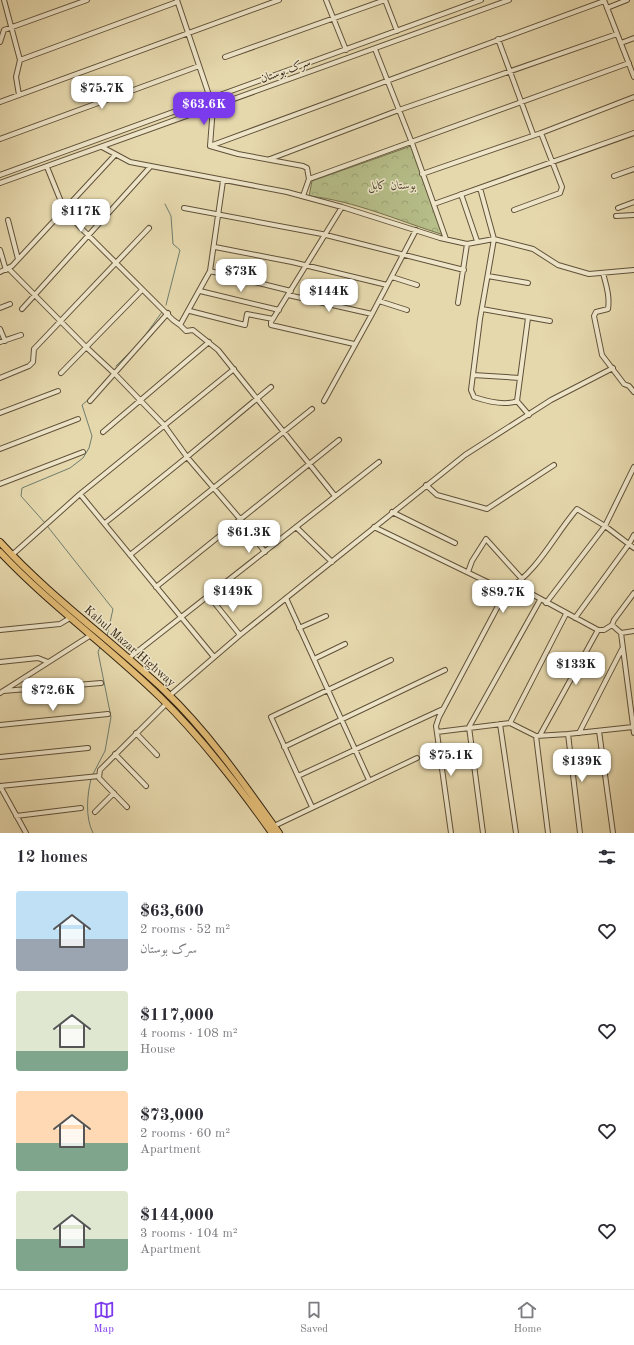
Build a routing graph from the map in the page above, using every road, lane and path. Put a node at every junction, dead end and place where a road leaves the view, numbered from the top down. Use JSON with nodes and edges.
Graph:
{"nodes":[{"id":1,"x":4,"y":0,"type":"edge"},
{"id":2,"x":87,"y":0,"type":"edge"},
{"id":3,"x":279,"y":0,"type":"edge"},
{"id":4,"x":326,"y":0,"type":"edge"},
{"id":5,"x":385,"y":0,"type":"edge"},
{"id":6,"x":482,"y":0,"type":"edge"},
{"id":7,"x":508,"y":0,"type":"edge"},
{"id":8,"x":604,"y":0,"type":"edge"},
{"id":9,"x":628,"y":0,"type":"edge"},
{"id":10,"x":177,"y":1,"type":"edge"},
{"id":11,"x":607,"y":8,"type":"junction"},
{"id":12,"x":333,"y":19,"type":"junction"},
{"id":13,"x":12,"y":26,"type":"junction"},
{"id":14,"x":397,"y":31,"type":"junction"},
{"id":15,"x":188,"y":34,"type":"junction"},
{"id":16,"x":617,"y":34,"type":"junction"},
{"id":17,"x":379,"y":38,"type":"junction"},
{"id":18,"x":634,"y":38,"type":"edge"},
{"id":19,"x":498,"y":39,"type":"junction"},
{"id":20,"x":0,"y":42,"type":"edge"},
{"id":21,"x":621,"y":43,"type":"junction"},
{"id":22,"x":382,"y":46,"type":"junction"},
{"id":23,"x":375,"y":49,"type":"junction"},
{"id":24,"x":346,"y":50,"type":"junction"},
{"id":25,"x":225,"y":56,"type":"dead end"},
{"id":26,"x":20,"y":60,"type":"junction"},
{"id":27,"x":629,"y":63,"type":"junction"},
{"id":28,"x":199,"y":66,"type":"junction"},
{"id":29,"x":510,"y":70,"type":"junction"},
{"id":30,"x":634,"y":77,"type":"edge"},
{"id":31,"x":387,"y":80,"type":"junction"},
{"id":32,"x":19,"y":95,"type":"junction"},
{"id":33,"x":634,"y":97,"type":"edge"},
{"id":34,"x":210,"y":99,"type":"junction"},
{"id":35,"x":0,"y":102,"type":"edge"},
{"id":36,"x":522,"y":103,"type":"junction"},
{"id":37,"x":213,"y":107,"type":"junction"},
{"id":38,"x":399,"y":110,"type":"junction"},
{"id":39,"x":541,"y":133,"type":"junction"},
{"id":40,"x":634,"y":133,"type":"edge"},
{"id":41,"x":533,"y":134,"type":"junction"},
{"id":42,"x":0,"y":139,"type":"edge"},
{"id":43,"x":412,"y":142,"type":"junction"},
{"id":44,"x":210,"y":146,"type":"junction"},
{"id":45,"x":102,"y":147,"type":"junction"},
{"id":46,"x":115,"y":155,"type":"junction"},
{"id":47,"x":270,"y":159,"type":"junction"},
{"id":48,"x":553,"y":162,"type":"junction"},
{"id":49,"x":47,"y":167,"type":"junction"},
{"id":50,"x":150,"y":167,"type":"junction"},
{"id":51,"x":634,"y":169,"type":"edge"},
{"id":52,"x":422,"y":174,"type":"junction"},
{"id":53,"x":0,"y":175,"type":"edge"},
{"id":54,"x":614,"y":176,"type":"dead end"},
{"id":55,"x":308,"y":178,"type":"junction"},
{"id":56,"x":222,"y":180,"type":"junction"},
{"id":57,"x":0,"y":183,"type":"edge"},
{"id":58,"x":480,"y":188,"type":"junction"},
{"id":59,"x":461,"y":194,"type":"junction"},
{"id":60,"x":303,"y":196,"type":"junction"},
{"id":61,"x":634,"y":202,"type":"edge"},
{"id":62,"x":434,"y":204,"type":"junction"},
{"id":63,"x":342,"y":207,"type":"junction"},
{"id":64,"x":184,"y":208,"type":"dead end"},
{"id":65,"x":618,"y":208,"type":"dead end"},
{"id":66,"x":64,"y":209,"type":"junction"},
{"id":67,"x":514,"y":210,"type":"dead end"},
{"id":68,"x":218,"y":214,"type":"junction"},
{"id":69,"x":634,"y":215,"type":"edge"},
{"id":70,"x":616,"y":216,"type":"dead end"},
{"id":71,"x":8,"y":220,"type":"dead end"},
{"id":72,"x":149,"y":228,"type":"dead end"},
{"id":73,"x":416,"y":230,"type":"junction"},
{"id":74,"x":89,"y":236,"type":"junction"},
{"id":75,"x":326,"y":236,"type":"junction"},
{"id":76,"x":446,"y":239,"type":"junction"},
{"id":77,"x":494,"y":239,"type":"junction"},
{"id":78,"x":477,"y":241,"type":"junction"},
{"id":79,"x":467,"y":244,"type":"junction"},
{"id":80,"x":215,"y":247,"type":"junction"},
{"id":81,"x":0,"y":250,"type":"edge"},
{"id":82,"x":404,"y":254,"type":"junction"},
{"id":83,"x":18,"y":259,"type":"junction"},
{"id":84,"x":115,"y":262,"type":"junction"},
{"id":85,"x":306,"y":266,"type":"junction"},
{"id":86,"x":7,"y":269,"type":"junction"},
{"id":87,"x":464,"y":270,"type":"junction"},
{"id":88,"x":634,"y":270,"type":"edge"},
{"id":89,"x":210,"y":271,"type":"junction"},
{"id":90,"x":0,"y":272,"type":"edge"},
{"id":91,"x":603,"y":273,"type":"junction"},
{"id":92,"x":488,"y":276,"type":"junction"},
{"id":93,"x":392,"y":277,"type":"junction"},
{"id":94,"x":528,"y":283,"type":"dead end"},
{"id":95,"x":387,"y":285,"type":"junction"},
{"id":96,"x":417,"y":286,"type":"dead end"},
{"id":97,"x":142,"y":290,"type":"junction"},
{"id":98,"x":200,"y":291,"type":"junction"},
{"id":99,"x":291,"y":291,"type":"junction"},
{"id":100,"x":288,"y":295,"type":"junction"},
{"id":101,"x":35,"y":296,"type":"junction"},
{"id":102,"x":379,"y":301,"type":"junction"},
{"id":103,"x":458,"y":303,"type":"dead end"},
{"id":104,"x":10,"y":304,"type":"dead end"},
{"id":105,"x":0,"y":308,"type":"edge"},
{"id":106,"x":22,"y":309,"type":"dead end"},
{"id":107,"x":482,"y":309,"type":"junction"},
{"id":108,"x":190,"y":310,"type":"junction"},
{"id":109,"x":279,"y":310,"type":"junction"},
{"id":110,"x":406,"y":310,"type":"dead end"},
{"id":111,"x":168,"y":314,"type":"junction"},
{"id":112,"x":372,"y":314,"type":"junction"},
{"id":113,"x":528,"y":318,"type":"junction"},
{"id":114,"x":273,"y":319,"type":"junction"},
{"id":115,"x":60,"y":321,"type":"junction"},
{"id":116,"x":550,"y":321,"type":"dead end"},
{"id":117,"x":180,"y":325,"type":"junction"},
{"id":118,"x":0,"y":329,"type":"edge"},
{"id":119,"x":21,"y":335,"type":"dead end"},
{"id":120,"x":2,"y":342,"type":"edge"},
{"id":121,"x":209,"y":342,"type":"junction"},
{"id":122,"x":354,"y":344,"type":"junction"},
{"id":123,"x":86,"y":347,"type":"junction"},
{"id":124,"x":613,"y":368,"type":"junction"},
{"id":125,"x":234,"y":369,"type":"junction"},
{"id":126,"x":61,"y":373,"type":"dead end"},
{"id":127,"x":115,"y":374,"type":"junction"},
{"id":128,"x":473,"y":375,"type":"junction"},
{"id":129,"x":0,"y":378,"type":"edge"},
{"id":130,"x":520,"y":378,"type":"junction"},
{"id":131,"x":270,"y":387,"type":"dead end"},
{"id":132,"x":58,"y":391,"type":"dead end"},
{"id":133,"x":634,"y":392,"type":"edge"},
{"id":134,"x":257,"y":398,"type":"junction"},
{"id":135,"x":140,"y":400,"type":"junction"},
{"id":136,"x":90,"y":401,"type":"dead end"},
{"id":137,"x":324,"y":401,"type":"dead end"},
{"id":138,"x":517,"y":401,"type":"junction"},
{"id":139,"x":312,"y":409,"type":"dead end"},
{"id":140,"x":0,"y":414,"type":"edge"},
{"id":141,"x":529,"y":415,"type":"junction"},
{"id":142,"x":78,"y":419,"type":"dead end"},
{"id":143,"x":164,"y":425,"type":"junction"},
{"id":144,"x":284,"y":430,"type":"junction"},
{"id":145,"x":103,"y":432,"type":"dead end"},
{"id":146,"x":339,"y":440,"type":"dead end"},
{"id":147,"x":0,"y":449,"type":"edge"},
{"id":148,"x":83,"y":452,"type":"dead end"},
{"id":149,"x":187,"y":457,"type":"junction"},
{"id":150,"x":379,"y":462,"type":"dead end"},
{"id":151,"x":309,"y":463,"type":"junction"},
{"id":152,"x":554,"y":465,"type":"dead end"},
{"id":153,"x":634,"y":467,"type":"edge"},
{"id":154,"x":0,"y":484,"type":"edge"},
{"id":155,"x":426,"y":485,"type":"junction"},
{"id":156,"x":213,"y":488,"type":"junction"},
{"id":157,"x":80,"y":494,"type":"junction"},
{"id":158,"x":335,"y":496,"type":"junction"},
{"id":159,"x":392,"y":512,"type":"junction"},
{"id":160,"x":241,"y":520,"type":"junction"},
{"id":161,"x":105,"y":523,"type":"junction"},
{"id":162,"x":605,"y":526,"type":"junction"},
{"id":163,"x":296,"y":527,"type":"junction"},
{"id":164,"x":374,"y":527,"type":"junction"},
{"id":165,"x":634,"y":535,"type":"edge"},
{"id":166,"x":0,"y":542,"type":"edge"},
{"id":167,"x":455,"y":543,"type":"dead end"},
{"id":168,"x":629,"y":544,"type":"junction"},
{"id":169,"x":634,"y":548,"type":"edge"},
{"id":170,"x":0,"y":552,"type":"edge"},
{"id":171,"x":265,"y":552,"type":"junction"},
{"id":172,"x":12,"y":555,"type":"junction"},
{"id":173,"x":130,"y":555,"type":"junction"},
{"id":174,"x":332,"y":562,"type":"junction"},
{"id":175,"x":29,"y":572,"type":"junction"},
{"id":176,"x":468,"y":572,"type":"junction"},
{"id":177,"x":24,"y":577,"type":"junction"},
{"id":178,"x":522,"y":579,"type":"junction"},
{"id":179,"x":515,"y":585,"type":"junction"},
{"id":180,"x":156,"y":587,"type":"junction"},
{"id":181,"x":506,"y":591,"type":"junction"},
{"id":182,"x":634,"y":592,"type":"edge"},
{"id":183,"x":286,"y":598,"type":"junction"},
{"id":184,"x":540,"y":600,"type":"junction"},
{"id":185,"x":213,"y":601,"type":"dead end"},
{"id":186,"x":546,"y":603,"type":"junction"},
{"id":187,"x":566,"y":614,"type":"junction"},
{"id":188,"x":326,"y":616,"type":"dead end"},
{"id":189,"x":70,"y":618,"type":"junction"},
{"id":190,"x":181,"y":618,"type":"junction"},
{"id":191,"x":575,"y":618,"type":"junction"},
{"id":192,"x":612,"y":626,"type":"junction"},
{"id":193,"x":299,"y":628,"type":"junction"},
{"id":194,"x":0,"y":630,"type":"edge"},
{"id":195,"x":598,"y":630,"type":"junction"},
{"id":196,"x":634,"y":631,"type":"edge"},
{"id":197,"x":621,"y":634,"type":"junction"},
{"id":198,"x":91,"y":635,"type":"junction"},
{"id":199,"x":240,"y":635,"type":"junction"},
{"id":200,"x":101,"y":638,"type":"junction"},
{"id":201,"x":345,"y":644,"type":"dead end"},
{"id":202,"x":112,"y":648,"type":"junction"},
{"id":203,"x":622,"y":648,"type":"junction"},
{"id":204,"x":214,"y":657,"type":"junction"},
{"id":205,"x":131,"y":659,"type":"junction"},
{"id":206,"x":314,"y":659,"type":"junction"},
{"id":207,"x":391,"y":660,"type":"dead end"},
{"id":208,"x":0,"y":662,"type":"edge"},
{"id":209,"x":48,"y":662,"type":"junction"},
{"id":210,"x":127,"y":666,"type":"junction"},
{"id":211,"x":445,"y":670,"type":"dead end"},
{"id":212,"x":100,"y":683,"type":"dead end"},
{"id":213,"x":327,"y":688,"type":"junction"},
{"id":214,"x":1,"y":692,"type":"edge"},
{"id":215,"x":168,"y":694,"type":"junction"},
{"id":216,"x":160,"y":697,"type":"junction"},
{"id":217,"x":167,"y":703,"type":"junction"},
{"id":218,"x":443,"y":709,"type":"junction"},
{"id":219,"x":108,"y":714,"type":"dead end"},
{"id":220,"x":342,"y":718,"type":"junction"},
{"id":221,"x":510,"y":723,"type":"junction"},
{"id":222,"x":500,"y":724,"type":"junction"},
{"id":223,"x":0,"y":725,"type":"edge"},
{"id":224,"x":633,"y":726,"type":"edge"},
{"id":225,"x":469,"y":727,"type":"junction"},
{"id":226,"x":599,"y":731,"type":"junction"},
{"id":227,"x":437,"y":732,"type":"junction"},
{"id":228,"x":136,"y":733,"type":"junction"},
{"id":229,"x":579,"y":733,"type":"junction"},
{"id":230,"x":634,"y":733,"type":"edge"},
{"id":231,"x":568,"y":734,"type":"junction"},
{"id":232,"x":538,"y":735,"type":"junction"},
{"id":233,"x":284,"y":747,"type":"junction"},
{"id":234,"x":88,"y":748,"type":"dead end"},
{"id":235,"x":355,"y":750,"type":"junction"},
{"id":236,"x":115,"y":754,"type":"junction"},
{"id":237,"x":157,"y":755,"type":"dead end"},
{"id":238,"x":0,"y":757,"type":"edge"},
{"id":239,"x":417,"y":758,"type":"dead end"},
{"id":240,"x":97,"y":776,"type":"junction"},
{"id":241,"x":298,"y":776,"type":"junction"},
{"id":242,"x":235,"y":778,"type":"junction"},
{"id":243,"x":369,"y":780,"type":"junction"},
{"id":244,"x":0,"y":786,"type":"edge"},
{"id":245,"x":146,"y":786,"type":"dead end"},
{"id":246,"x":114,"y":793,"type":"junction"},
{"id":247,"x":127,"y":807,"type":"dead end"},
{"id":248,"x":312,"y":807,"type":"junction"},
{"id":249,"x":81,"y":808,"type":"dead end"},
{"id":250,"x":95,"y":812,"type":"dead end"},
{"id":251,"x":16,"y":816,"type":"junction"},
{"id":252,"x":274,"y":826,"type":"junction"},
{"id":253,"x":26,"y":833,"type":"edge"},
{"id":254,"x":272,"y":833,"type":"edge"},
{"id":255,"x":279,"y":833,"type":"edge"},
{"id":256,"x":451,"y":833,"type":"edge"},
{"id":257,"x":483,"y":833,"type":"edge"},
{"id":258,"x":516,"y":833,"type":"edge"},
{"id":259,"x":548,"y":833,"type":"edge"},
{"id":260,"x":580,"y":833,"type":"edge"},
{"id":261,"x":613,"y":833,"type":"edge"}],
"edges":[{"from":1,"to":13,"type":"street"},
{"from":2,"to":13,"type":"street"},
{"from":3,"to":15,"type":"street"},
{"from":4,"to":12,"type":"street"},
{"from":5,"to":12,"type":"street"},
{"from":5,"to":14,"type":"street"},
{"from":6,"to":14,"type":"street","name":"سرک بوستان"},
{"from":7,"to":22,"type":"street","name":"سرک بوستان"},
{"from":8,"to":11,"type":"street"},
{"from":8,"to":19,"type":"street"},
{"from":9,"to":11,"type":"street"},
{"from":10,"to":15,"type":"street"},
{"from":10,"to":26,"type":"street"},
{"from":11,"to":16,"type":"street"},
{"from":12,"to":24,"type":"street"},
{"from":12,"to":25,"type":"street"},
{"from":13,"to":20,"type":"street"},
{"from":13,"to":26,"type":"street"},
{"from":14,"to":17,"type":"street","name":"سرک بوستان"},
{"from":15,"to":28,"type":"street"},
{"from":15,"to":32,"type":"street"},
{"from":16,"to":21,"type":"street"},
{"from":16,"to":29,"type":"street"},
{"from":17,"to":22,"type":"street"},
{"from":17,"to":24,"type":"street","name":"سرک بوستان"},
{"from":18,"to":21,"type":"street"},
{"from":19,"to":29,"type":"street"},
{"from":19,"to":31,"type":"street"},
{"from":21,"to":27,"type":"street"},
{"from":22,"to":23,"type":"street","name":"سرک بوستان"},
{"from":23,"to":31,"type":"street"},
{"from":23,"to":37,"type":"street","name":"سرک بوستان"},
{"from":24,"to":34,"type":"street","name":"سرک بوستان"},
{"from":26,"to":32,"type":"street"},
{"from":27,"to":30,"type":"street"},
{"from":27,"to":36,"type":"street"},
{"from":28,"to":34,"type":"street"},
{"from":28,"to":42,"type":"street"},
{"from":29,"to":36,"type":"street"},
{"from":29,"to":38,"type":"street"},
{"from":31,"to":38,"type":"street"},
{"from":31,"to":44,"type":"street"},
{"from":32,"to":35,"type":"street"},
{"from":33,"to":39,"type":"street"},
{"from":34,"to":37,"type":"street"},
{"from":34,"to":53,"type":"street","name":"سرک بوستان"},
{"from":36,"to":41,"type":"street"},
{"from":36,"to":43,"type":"street"},
{"from":37,"to":44,"type":"street"},
{"from":37,"to":45,"type":"street","name":"سرک بوستان"},
{"from":38,"to":43,"type":"street"},
{"from":38,"to":47,"type":"street"},
{"from":39,"to":41,"type":"street"},
{"from":39,"to":48,"type":"street"},
{"from":40,"to":48,"type":"street"},
{"from":41,"to":52,"type":"street"},
{"from":43,"to":52,"type":"street"},
{"from":43,"to":55,"type":"street"},
{"from":44,"to":47,"type":"street"},
{"from":45,"to":46,"type":"street"},
{"from":45,"to":49,"type":"street","name":"سرک بوستان"},
{"from":46,"to":50,"type":"street"},
{"from":46,"to":66,"type":"street"},
{"from":47,"to":55,"type":"street"},
{"from":48,"to":58,"type":"street"},
{"from":48,"to":67,"type":"street"},
{"from":49,"to":57,"type":"street","name":"سرک بوستان"},
{"from":49,"to":66,"type":"street"},
{"from":50,"to":56,"type":"street"},
{"from":50,"to":74,"type":"street"},
{"from":51,"to":54,"type":"street"},
{"from":52,"to":62,"type":"street"},
{"from":55,"to":60,"type":"street"},
{"from":56,"to":60,"type":"street"},
{"from":56,"to":68,"type":"street"},
{"from":58,"to":59,"type":"street"},
{"from":58,"to":77,"type":"street"},
{"from":59,"to":62,"type":"street"},
{"from":59,"to":78,"type":"street"},
{"from":60,"to":63,"type":"street"},
{"from":61,"to":65,"type":"street"},
{"from":62,"to":76,"type":"street"},
{"from":63,"to":73,"type":"street"},
{"from":63,"to":75,"type":"street"},
{"from":64,"to":68,"type":"street"},
{"from":66,"to":74,"type":"street"},
{"from":66,"to":83,"type":"street"},
{"from":68,"to":75,"type":"street"},
{"from":68,"to":80,"type":"street"},
{"from":69,"to":70,"type":"street"},
{"from":71,"to":83,"type":"street"},
{"from":72,"to":84,"type":"street"},
{"from":73,"to":76,"type":"street"},
{"from":73,"to":82,"type":"street"},
{"from":74,"to":84,"type":"street"},
{"from":74,"to":101,"type":"street"},
{"from":75,"to":82,"type":"street"},
{"from":75,"to":85,"type":"street"},
{"from":76,"to":79,"type":"street"},
{"from":77,"to":78,"type":"street"},
{"from":77,"to":91,"type":"street"},
{"from":77,"to":92,"type":"street"},
{"from":78,"to":79,"type":"street"},
{"from":79,"to":87,"type":"street"},
{"from":80,"to":85,"type":"street"},
{"from":80,"to":89,"type":"street"},
{"from":81,"to":86,"type":"street"},
{"from":82,"to":87,"type":"street"},
{"from":82,"to":93,"type":"street"},
{"from":83,"to":86,"type":"street"},
{"from":84,"to":97,"type":"street"},
{"from":84,"to":115,"type":"street"},
{"from":85,"to":95,"type":"street"},
{"from":85,"to":99,"type":"street"},
{"from":86,"to":90,"type":"street"},
{"from":86,"to":101,"type":"street"},
{"from":87,"to":103,"type":"street"},
{"from":88,"to":91,"type":"street"},
{"from":89,"to":98,"type":"street"},
{"from":89,"to":99,"type":"street"},
{"from":91,"to":124,"type":"street"},
{"from":92,"to":94,"type":"street"},
{"from":92,"to":107,"type":"street"},
{"from":93,"to":95,"type":"street"},
{"from":93,"to":96,"type":"street"},
{"from":95,"to":102,"type":"street"},
{"from":97,"to":111,"type":"street"},
{"from":97,"to":123,"type":"street"},
{"from":98,"to":108,"type":"street"},
{"from":98,"to":109,"type":"street"},
{"from":99,"to":100,"type":"street"},
{"from":100,"to":109,"type":"street"},
{"from":100,"to":112,"type":"street"},
{"from":101,"to":106,"type":"street"},
{"from":101,"to":115,"type":"street"},
{"from":102,"to":110,"type":"street"},
{"from":102,"to":112,"type":"street"},
{"from":104,"to":105,"type":"street"},
{"from":107,"to":113,"type":"street"},
{"from":107,"to":128,"type":"street"},
{"from":108,"to":114,"type":"street"},
{"from":108,"to":117,"type":"street"},
{"from":109,"to":114,"type":"street"},
{"from":111,"to":117,"type":"street"},
{"from":111,"to":127,"type":"street"},
{"from":112,"to":122,"type":"street"},
{"from":113,"to":116,"type":"street"},
{"from":113,"to":130,"type":"street"},
{"from":114,"to":122,"type":"street"},
{"from":115,"to":123,"type":"street"},
{"from":115,"to":129,"type":"street"},
{"from":117,"to":121,"type":"street"},
{"from":118,"to":120,"type":"street"},
{"from":119,"to":120,"type":"street"},
{"from":121,"to":125,"type":"street"},
{"from":121,"to":135,"type":"street"},
{"from":122,"to":137,"type":"street"},
{"from":123,"to":126,"type":"street"},
{"from":123,"to":127,"type":"street"},
{"from":124,"to":133,"type":"street"},
{"from":124,"to":141,"type":"street"},
{"from":125,"to":134,"type":"street"},
{"from":125,"to":143,"type":"street"},
{"from":127,"to":135,"type":"street"},
{"from":127,"to":136,"type":"street"},
{"from":128,"to":130,"type":"street"},
{"from":128,"to":138,"type":"street"},
{"from":130,"to":138,"type":"street"},
{"from":131,"to":134,"type":"street"},
{"from":132,"to":140,"type":"street"},
{"from":134,"to":144,"type":"street"},
{"from":134,"to":149,"type":"street"},
{"from":135,"to":143,"type":"street"},
{"from":135,"to":145,"type":"street"},
{"from":138,"to":141,"type":"street"},
{"from":139,"to":144,"type":"street"},
{"from":141,"to":155,"type":"street"},
{"from":142,"to":147,"type":"street"},
{"from":143,"to":149,"type":"street"},
{"from":143,"to":157,"type":"street"},
{"from":144,"to":151,"type":"street"},
{"from":144,"to":156,"type":"street"},
{"from":146,"to":151,"type":"street"},
{"from":148,"to":154,"type":"street"},
{"from":149,"to":156,"type":"street"},
{"from":149,"to":161,"type":"street"},
{"from":150,"to":158,"type":"street"},
{"from":151,"to":158,"type":"street"},
{"from":151,"to":160,"type":"street"},
{"from":152,"to":155,"type":"street"},
{"from":153,"to":162,"type":"street"},
{"from":155,"to":159,"type":"street"},
{"from":156,"to":160,"type":"street"},
{"from":156,"to":173,"type":"street"},
{"from":157,"to":161,"type":"street"},
{"from":157,"to":172,"type":"street"},
{"from":158,"to":163,"type":"street"},
{"from":159,"to":164,"type":"street"},
{"from":159,"to":167,"type":"street"},
{"from":160,"to":171,"type":"street"},
{"from":160,"to":180,"type":"street"},
{"from":161,"to":173,"type":"street"},
{"from":162,"to":168,"type":"street"},
{"from":162,"to":178,"type":"street"},
{"from":162,"to":186,"type":"street"},
{"from":163,"to":171,"type":"street"},
{"from":163,"to":174,"type":"street"},
{"from":164,"to":174,"type":"street"},
{"from":164,"to":176,"type":"street"},
{"from":165,"to":168,"type":"street"},
{"from":166,"to":172,"type":"highway","name":"Kabul Mazar Highway"},
{"from":168,"to":169,"type":"street"},
{"from":168,"to":191,"type":"street"},
{"from":170,"to":177,"type":"highway","name":"Kabul Mazar Highway"},
{"from":171,"to":190,"type":"street"},
{"from":172,"to":175,"type":"highway","name":"Kabul Mazar Highway"},
{"from":173,"to":180,"type":"street"},
{"from":174,"to":183,"type":"street"},
{"from":175,"to":177,"type":"highway"},
{"from":175,"to":200,"type":"highway","name":"Kabul Mazar Highway"},
{"from":176,"to":178,"type":"street"},
{"from":176,"to":181,"type":"street"},
{"from":177,"to":189,"type":"highway","name":"Kabul Mazar Highway"},
{"from":178,"to":179,"type":"street"},
{"from":179,"to":181,"type":"street"},
{"from":179,"to":184,"type":"street"},
{"from":180,"to":190,"type":"street"},
{"from":181,"to":218,"type":"street"},
{"from":182,"to":192,"type":"street"},
{"from":183,"to":193,"type":"street"},
{"from":183,"to":199,"type":"street"},
{"from":184,"to":186,"type":"street"},
{"from":184,"to":225,"type":"street"},
{"from":185,"to":199,"type":"street"},
{"from":186,"to":187,"type":"street"},
{"from":187,"to":191,"type":"street"},
{"from":187,"to":221,"type":"street"},
{"from":188,"to":193,"type":"street"},
{"from":189,"to":194,"type":"street"},
{"from":189,"to":198,"type":"highway","name":"Kabul Mazar Highway"},
{"from":190,"to":204,"type":"street"},
{"from":190,"to":205,"type":"street"},
{"from":191,"to":195,"type":"street"},
{"from":192,"to":195,"type":"street"},
{"from":192,"to":197,"type":"street"},
{"from":193,"to":206,"type":"street"},
{"from":195,"to":232,"type":"street"},
{"from":196,"to":197,"type":"street"},
{"from":197,"to":203,"type":"street"},
{"from":198,"to":200,"type":"highway","name":"Kabul Mazar Highway"},
{"from":198,"to":209,"type":"street"},
{"from":199,"to":204,"type":"street"},
{"from":200,"to":202,"type":"highway","name":"Kabul Mazar Highway"},
{"from":201,"to":206,"type":"street"},
{"from":202,"to":205,"type":"highway","name":"Kabul Mazar Highway"},
{"from":202,"to":210,"type":"highway","name":"Kabul Mazar Highway"},
{"from":203,"to":224,"type":"street"},
{"from":203,"to":229,"type":"street"},
{"from":204,"to":215,"type":"street"},
{"from":205,"to":210,"type":"highway"},
{"from":205,"to":215,"type":"highway","name":"Kabul Mazar Highway"},
{"from":206,"to":213,"type":"street"},
{"from":207,"to":213,"type":"street"},
{"from":208,"to":209,"type":"street"},
{"from":209,"to":214,"type":"street"},
{"from":210,"to":216,"type":"highway","name":"Kabul Mazar Highway"},
{"from":211,"to":220,"type":"street"},
{"from":212,"to":214,"type":"street"},
{"from":213,"to":220,"type":"street"},
{"from":213,"to":233,"type":"street"},
{"from":215,"to":216,"type":"highway"},
{"from":215,"to":242,"type":"highway","name":"Kabul Mazar Highway"},
{"from":216,"to":217,"type":"highway","name":"Kabul Mazar Highway"},
{"from":217,"to":228,"type":"street"},
{"from":217,"to":242,"type":"highway","name":"Kabul Mazar Highway"},
{"from":218,"to":227,"type":"street"},
{"from":218,"to":235,"type":"street"},
{"from":219,"to":223,"type":"street"},
{"from":220,"to":233,"type":"street"},
{"from":220,"to":235,"type":"street"},
{"from":221,"to":222,"type":"street"},
{"from":221,"to":232,"type":"street"},
{"from":222,"to":225,"type":"street"},
{"from":222,"to":258,"type":"street"},
{"from":224,"to":226,"type":"street"},
{"from":224,"to":230,"type":"street"},
{"from":225,"to":227,"type":"street"},
{"from":225,"to":257,"type":"street"},
{"from":226,"to":229,"type":"street"},
{"from":226,"to":261,"type":"street"},
{"from":227,"to":256,"type":"street"},
{"from":228,"to":236,"type":"street"},
{"from":228,"to":237,"type":"street"},
{"from":229,"to":231,"type":"street"},
{"from":231,"to":232,"type":"street"},
{"from":231,"to":260,"type":"street"},
{"from":232,"to":259,"type":"street"},
{"from":233,"to":241,"type":"street"},
{"from":234,"to":238,"type":"street"},
{"from":235,"to":241,"type":"street"},
{"from":235,"to":243,"type":"street"},
{"from":236,"to":240,"type":"street"},
{"from":236,"to":245,"type":"street"},
{"from":239,"to":243,"type":"street"},
{"from":240,"to":244,"type":"street"},
{"from":240,"to":246,"type":"street"},
{"from":241,"to":248,"type":"street"},
{"from":242,"to":252,"type":"highway","name":"Kabul Mazar Highway"},
{"from":242,"to":254,"type":"highway","name":"Kabul Mazar Highway"},
{"from":243,"to":248,"type":"street"},
{"from":244,"to":251,"type":"street"},
{"from":246,"to":247,"type":"street"},
{"from":246,"to":250,"type":"street"},
{"from":248,"to":252,"type":"street"},
{"from":249,"to":251,"type":"street"},
{"from":251,"to":253,"type":"street"},
{"from":252,"to":255,"type":"highway","name":"Kabul Mazar Highway"}]}
